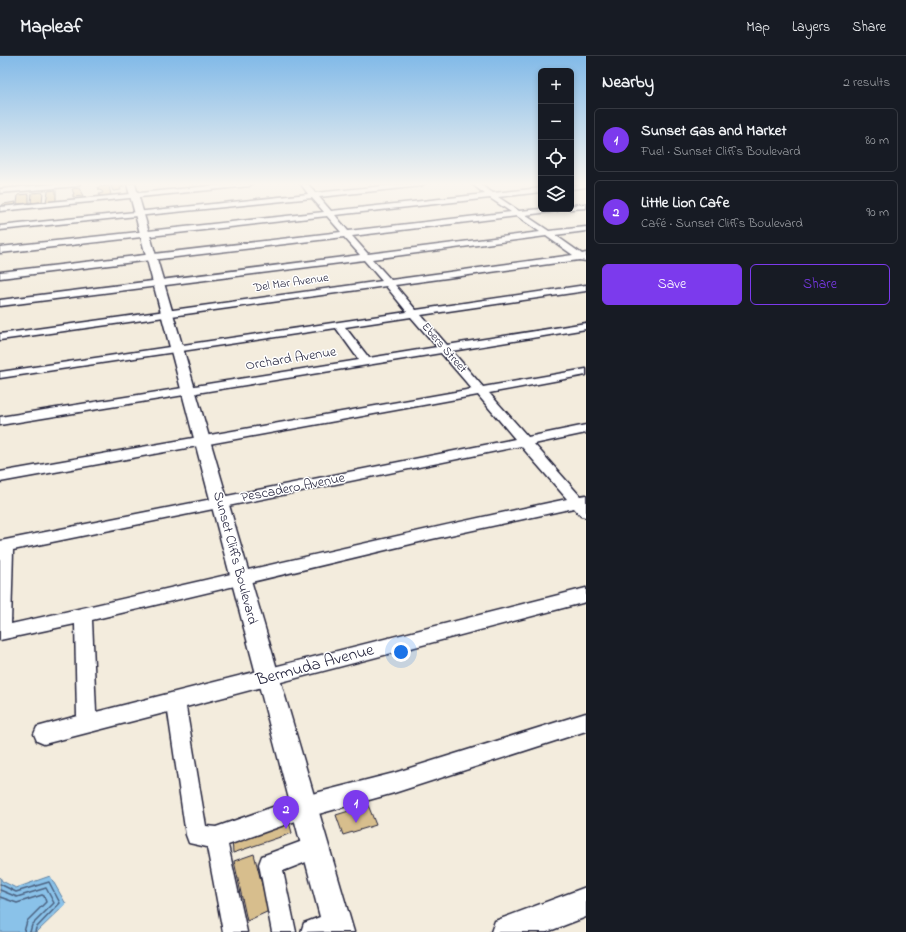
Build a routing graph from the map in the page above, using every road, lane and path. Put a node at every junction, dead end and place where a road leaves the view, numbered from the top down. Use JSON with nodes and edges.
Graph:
{"nodes":[{"id":1,"x":29,"y":225,"type":"edge"},
{"id":2,"x":143,"y":225,"type":"edge"},
{"id":3,"x":224,"y":225,"type":"edge"},
{"id":4,"x":338,"y":225,"type":"edge"},
{"id":5,"x":424,"y":225,"type":"edge"},
{"id":6,"x":534,"y":225,"type":"edge"},
{"id":7,"x":0,"y":228,"type":"edge"},
{"id":8,"x":586,"y":229,"type":"edge"},
{"id":9,"x":145,"y":234,"type":"junction"},
{"id":10,"x":346,"y":234,"type":"junction"},
{"id":11,"x":547,"y":234,"type":"junction"},
{"id":12,"x":0,"y":250,"type":"edge"},
{"id":13,"x":152,"y":257,"type":"junction"},
{"id":14,"x":366,"y":257,"type":"junction"},
{"id":15,"x":584,"y":258,"type":"edge"},
{"id":16,"x":0,"y":275,"type":"edge"},
{"id":17,"x":159,"y":283,"type":"junction"},
{"id":18,"x":389,"y":283,"type":"junction"},
{"id":19,"x":586,"y":288,"type":"edge"},
{"id":20,"x":0,"y":303,"type":"edge"},
{"id":21,"x":168,"y":314,"type":"junction"},
{"id":22,"x":415,"y":314,"type":"junction"},
{"id":23,"x":339,"y":325,"type":"junction"},
{"id":24,"x":586,"y":326,"type":"edge"},
{"id":25,"x":0,"y":337,"type":"edge"},
{"id":26,"x":178,"y":348,"type":"junction"},
{"id":27,"x":444,"y":349,"type":"junction"},
{"id":28,"x":366,"y":362,"type":"junction"},
{"id":29,"x":586,"y":372,"type":"edge"},
{"id":30,"x":0,"y":375,"type":"edge"},
{"id":31,"x":189,"y":390,"type":"junction"},
{"id":32,"x":481,"y":391,"type":"junction"},
{"id":33,"x":0,"y":421,"type":"edge"},
{"id":34,"x":586,"y":429,"type":"edge"},
{"id":35,"x":203,"y":441,"type":"junction"},
{"id":36,"x":524,"y":442,"type":"junction"},
{"id":37,"x":0,"y":477,"type":"edge"},
{"id":38,"x":220,"y":502,"type":"junction"},
{"id":39,"x":583,"y":505,"type":"edge"},
{"id":40,"x":3,"y":546,"type":"edge"},
{"id":41,"x":240,"y":578,"type":"junction"},
{"id":42,"x":586,"y":594,"type":"edge"},
{"id":43,"x":83,"y":615,"type":"junction"},
{"id":44,"x":268,"y":678,"type":"junction"},
{"id":45,"x":176,"y":701,"type":"junction"},
{"id":46,"x":586,"y":722,"type":"edge"},
{"id":47,"x":87,"y":723,"type":"junction"},
{"id":48,"x":44,"y":734,"type":"dead end"},
{"id":49,"x":304,"y":807,"type":"junction"},
{"id":50,"x":216,"y":838,"type":"junction"},
{"id":51,"x":316,"y":847,"type":"junction"},
{"id":52,"x":586,"y":902,"type":"edge"},
{"id":53,"x":338,"y":928,"type":"edge"},
{"id":54,"x":525,"y":929,"type":"edge"},
{"id":55,"x":235,"y":932,"type":"edge"},
{"id":56,"x":284,"y":932,"type":"edge"},
{"id":57,"x":313,"y":932,"type":"edge"}],
"edges":[{"from":1,"to":7,"type":"street"},
{"from":2,"to":9,"type":"main road","name":"Sunset Cliffs Boulevard"},
{"from":3,"to":9,"type":"street"},
{"from":4,"to":10,"type":"street","name":"Ebers Street"},
{"from":5,"to":10,"type":"street"},
{"from":6,"to":11,"type":"street"},
{"from":8,"to":11,"type":"street"},
{"from":9,"to":12,"type":"street"},
{"from":9,"to":13,"type":"main road","name":"Sunset Cliffs Boulevard"},
{"from":10,"to":13,"type":"street"},
{"from":10,"to":14,"type":"street","name":"Ebers Street"},
{"from":11,"to":14,"type":"street"},
{"from":11,"to":15,"type":"street"},
{"from":13,"to":16,"type":"street"},
{"from":13,"to":17,"type":"main road","name":"Sunset Cliffs Boulevard"},
{"from":14,"to":17,"type":"street"},
{"from":14,"to":18,"type":"street","name":"Ebers Street"},
{"from":15,"to":18,"type":"street","name":"Del Mar Avenue"},
{"from":17,"to":20,"type":"street"},
{"from":17,"to":21,"type":"main road","name":"Sunset Cliffs Boulevard"},
{"from":18,"to":21,"type":"street","name":"Del Mar Avenue"},
{"from":18,"to":22,"type":"street","name":"Ebers Street"},
{"from":19,"to":22,"type":"street"},
{"from":21,"to":25,"type":"street","name":"Del Mar Avenue"},
{"from":21,"to":26,"type":"main road","name":"Sunset Cliffs Boulevard"},
{"from":22,"to":23,"type":"street"},
{"from":22,"to":27,"type":"street","name":"Ebers Street"},
{"from":23,"to":26,"type":"street"},
{"from":23,"to":28,"type":"street"},
{"from":24,"to":27,"type":"street","name":"Orchard Avenue"},
{"from":26,"to":30,"type":"street"},
{"from":26,"to":31,"type":"main road","name":"Sunset Cliffs Boulevard"},
{"from":27,"to":28,"type":"street","name":"Orchard Avenue"},
{"from":27,"to":32,"type":"street","name":"Ebers Street"},
{"from":28,"to":31,"type":"street","name":"Orchard Avenue"},
{"from":29,"to":32,"type":"street"},
{"from":31,"to":33,"type":"street","name":"Orchard Avenue"},
{"from":31,"to":35,"type":"main road","name":"Sunset Cliffs Boulevard"},
{"from":32,"to":35,"type":"street"},
{"from":32,"to":36,"type":"street","name":"Ebers Street"},
{"from":34,"to":36,"type":"street","name":"Pescadero Avenue"},
{"from":35,"to":37,"type":"street"},
{"from":35,"to":38,"type":"main road","name":"Sunset Cliffs Boulevard"},
{"from":36,"to":38,"type":"street","name":"Pescadero Avenue"},
{"from":36,"to":39,"type":"street","name":"Ebers Street"},
{"from":38,"to":40,"type":"street","name":"Pescadero Avenue"},
{"from":38,"to":41,"type":"main road","name":"Sunset Cliffs Boulevard"},
{"from":39,"to":41,"type":"street"},
{"from":40,"to":43,"type":"street"},
{"from":41,"to":43,"type":"street"},
{"from":41,"to":44,"type":"main road","name":"Sunset Cliffs Boulevard"},
{"from":42,"to":44,"type":"street","name":"Bermuda Avenue"},
{"from":43,"to":47,"type":"street"},
{"from":44,"to":45,"type":"street","name":"Bermuda Avenue"},
{"from":44,"to":49,"type":"main road","name":"Sunset Cliffs Boulevard"},
{"from":45,"to":47,"type":"street","name":"Bermuda Avenue"},
{"from":45,"to":50,"type":"street"},
{"from":46,"to":49,"type":"street"},
{"from":47,"to":48,"type":"street","name":"Bermuda Avenue"},
{"from":49,"to":50,"type":"street"},
{"from":49,"to":51,"type":"main road","name":"Sunset Cliffs Boulevard"},
{"from":50,"to":55,"type":"street"},
{"from":51,"to":53,"type":"main road","name":"Sunset Cliffs Boulevard"},
{"from":51,"to":56,"type":"street"},
{"from":52,"to":54,"type":"main road"},
{"from":53,"to":57,"type":"street"}]}
